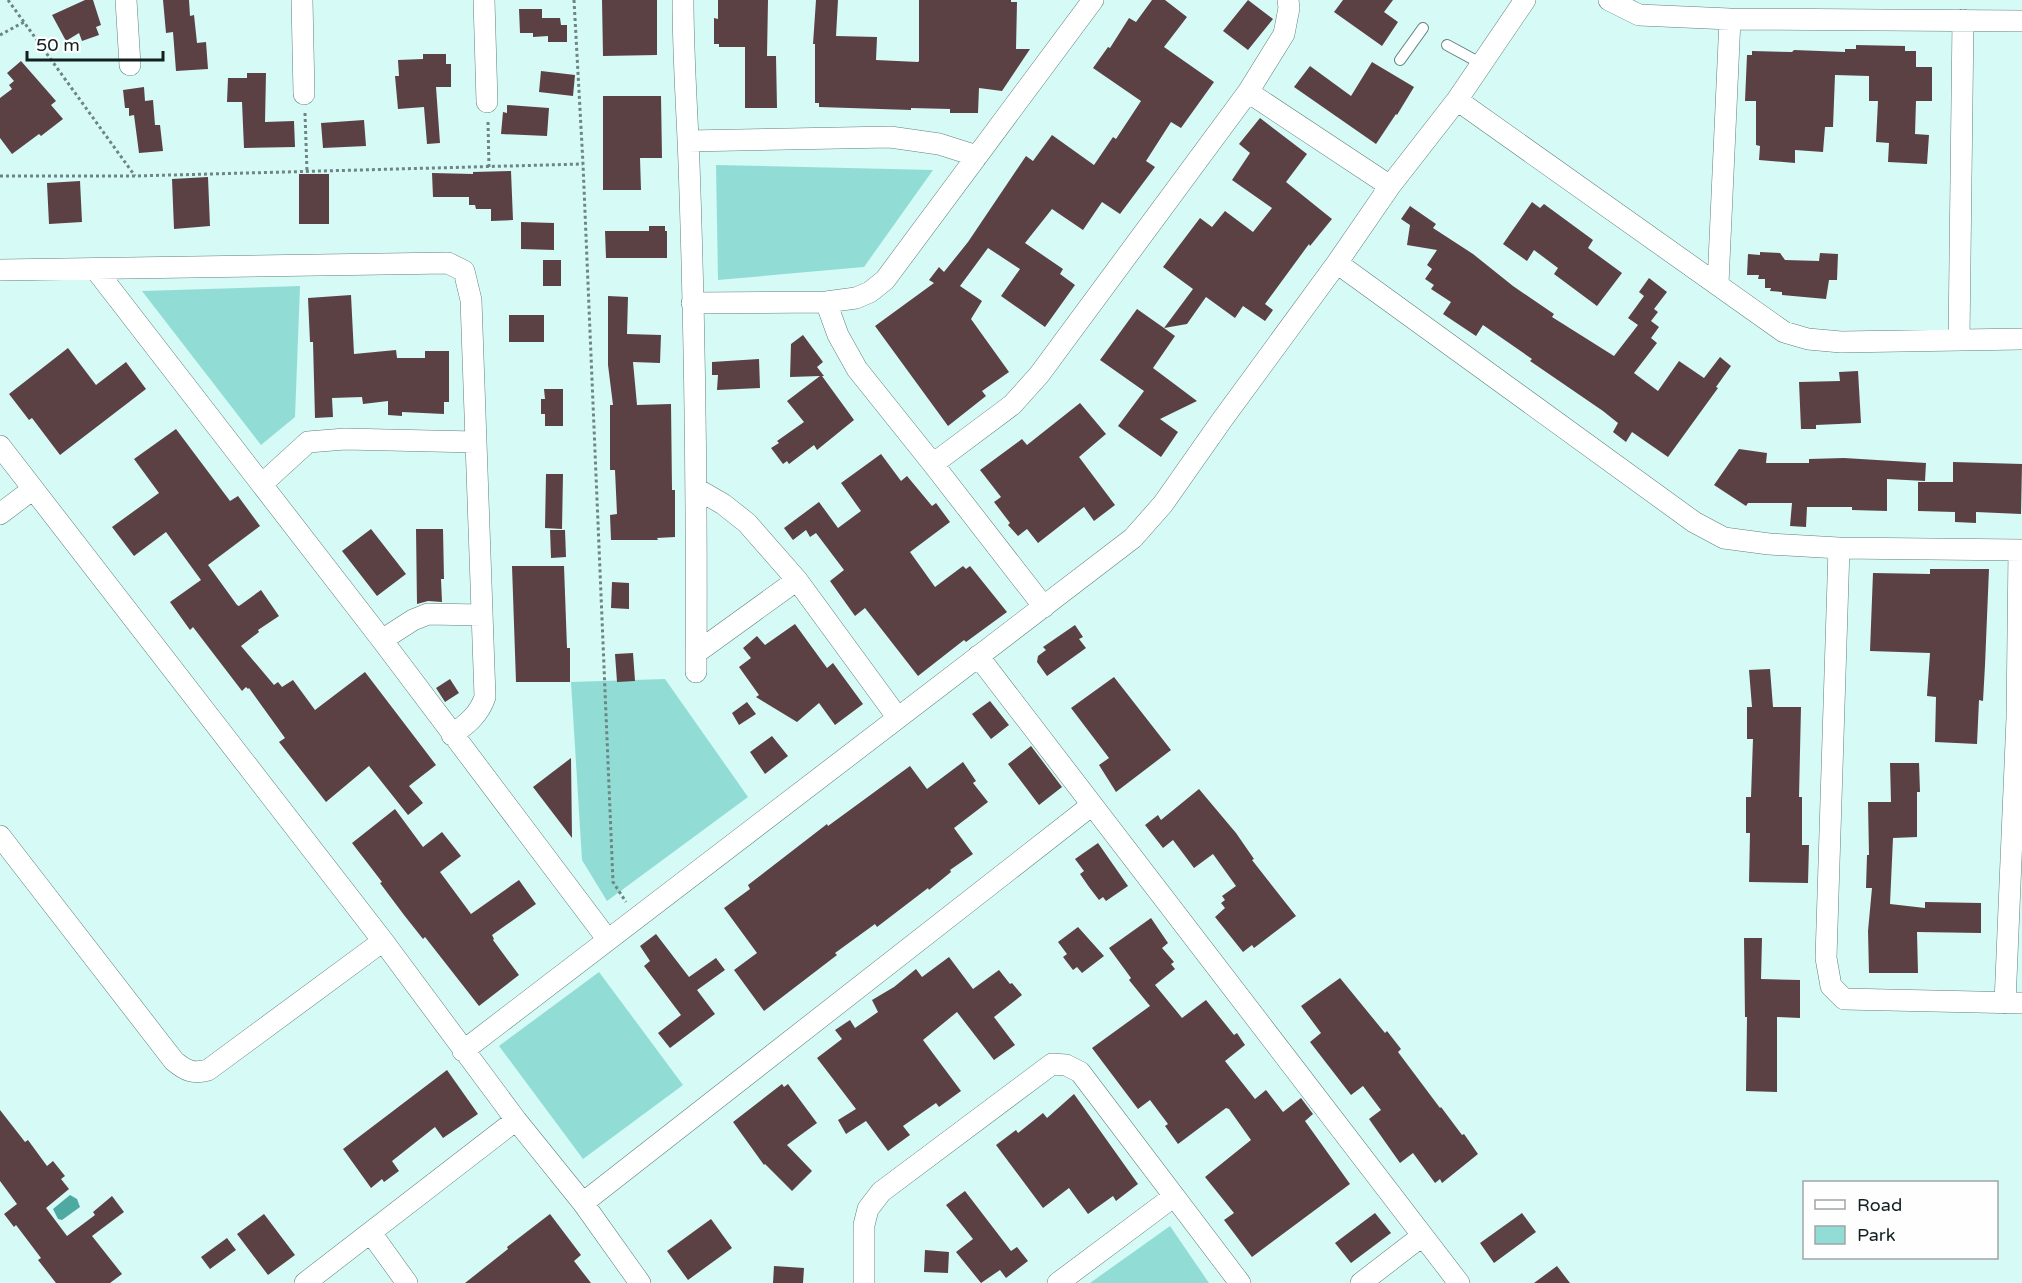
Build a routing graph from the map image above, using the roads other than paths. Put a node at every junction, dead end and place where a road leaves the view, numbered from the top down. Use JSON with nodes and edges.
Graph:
{"nodes":[{"id":1,"x":126,"y":0,"type":"edge"},
{"id":2,"x":302,"y":0,"type":"edge"},
{"id":3,"x":484,"y":0,"type":"edge"},
{"id":4,"x":683,"y":0,"type":"edge"},
{"id":5,"x":1093,"y":0,"type":"edge"},
{"id":6,"x":1288,"y":0,"type":"edge"},
{"id":7,"x":1525,"y":0,"type":"edge"},
{"id":8,"x":1609,"y":0,"type":"edge"},
{"id":9,"x":1730,"y":19,"type":"junction"},
{"id":10,"x":1963,"y":20,"type":"junction"},
{"id":11,"x":2022,"y":21,"type":"edge"},
{"id":12,"x":1423,"y":28,"type":"dead end"},
{"id":13,"x":1447,"y":45,"type":"dead end"},
{"id":14,"x":1400,"y":60,"type":"dead end"},
{"id":15,"x":130,"y":64,"type":"dead end"},
{"id":16,"x":1482,"y":64,"type":"junction"},
{"id":17,"x":1248,"y":92,"type":"junction"},
{"id":18,"x":304,"y":94,"type":"road end"},
{"id":19,"x":1457,"y":100,"type":"junction"},
{"id":20,"x":487,"y":102,"type":"road end"},
{"id":21,"x":688,"y":141,"type":"junction"},
{"id":22,"x":977,"y":156,"type":"junction"},
{"id":23,"x":1390,"y":186,"type":"junction"},
{"id":24,"x":1337,"y":263,"type":"junction"},
{"id":25,"x":0,"y":270,"type":"edge"},
{"id":26,"x":96,"y":270,"type":"junction"},
{"id":27,"x":1718,"y":284,"type":"junction"},
{"id":28,"x":826,"y":302,"type":"junction"},
{"id":29,"x":692,"y":303,"type":"junction"},
{"id":30,"x":1959,"y":339,"type":"junction"},
{"id":31,"x":2022,"y":339,"type":"edge"},
{"id":32,"x":476,"y":442,"type":"junction"},
{"id":33,"x":0,"y":446,"type":"edge"},
{"id":34,"x":933,"y":464,"type":"junction"},
{"id":35,"x":262,"y":484,"type":"junction"},
{"id":36,"x":33,"y":489,"type":"junction"},
{"id":37,"x":696,"y":489,"type":"junction"},
{"id":38,"x":0,"y":514,"type":"edge"},
{"id":39,"x":1839,"y":548,"type":"junction"},
{"id":40,"x":2021,"y":550,"type":"edge"},
{"id":41,"x":796,"y":580,"type":"junction"},
{"id":42,"x":1044,"y":607,"type":"junction"},
{"id":43,"x":481,"y":615,"type":"junction"},
{"id":44,"x":382,"y":640,"type":"junction"},
{"id":45,"x":978,"y":656,"type":"junction"},
{"id":46,"x":898,"y":718,"type":"junction"},
{"id":47,"x":2019,"y":718,"type":"edge"},
{"id":48,"x":453,"y":735,"type":"junction"},
{"id":49,"x":1092,"y":805,"type":"junction"},
{"id":50,"x":0,"y":836,"type":"edge"},
{"id":51,"x":383,"y":940,"type":"junction"},
{"id":52,"x":608,"y":940,"type":"junction"},
{"id":53,"x":2013,"y":1003,"type":"edge"},
{"id":54,"x":464,"y":1051,"type":"junction"},
{"id":55,"x":516,"y":1120,"type":"junction"},
{"id":56,"x":1173,"y":1197,"type":"junction"},
{"id":57,"x":583,"y":1203,"type":"junction"},
{"id":58,"x":370,"y":1233,"type":"junction"},
{"id":59,"x":1422,"y":1236,"type":"junction"},
{"id":60,"x":305,"y":1283,"type":"edge"},
{"id":61,"x":407,"y":1283,"type":"edge"},
{"id":62,"x":640,"y":1283,"type":"edge"},
{"id":63,"x":864,"y":1283,"type":"edge"},
{"id":64,"x":1058,"y":1283,"type":"edge"},
{"id":65,"x":1240,"y":1283,"type":"edge"},
{"id":66,"x":1361,"y":1283,"type":"edge"},
{"id":67,"x":1459,"y":1283,"type":"edge"}],
"edges":[{"from":1,"to":15,"type":"street"},
{"from":2,"to":18,"type":"street"},
{"from":3,"to":20,"type":"street"},
{"from":4,"to":21,"type":"street"},
{"from":5,"to":22,"type":"street"},
{"from":6,"to":17,"type":"street"},
{"from":7,"to":16,"type":"street"},
{"from":8,"to":9,"type":"street"},
{"from":9,"to":10,"type":"street"},
{"from":9,"to":27,"type":"street"},
{"from":10,"to":11,"type":"street"},
{"from":10,"to":30,"type":"street"},
{"from":12,"to":14,"type":"lane"},
{"from":13,"to":16,"type":"lane"},
{"from":16,"to":19,"type":"street"},
{"from":17,"to":23,"type":"street"},
{"from":17,"to":34,"type":"street"},
{"from":19,"to":23,"type":"street"},
{"from":19,"to":27,"type":"street"},
{"from":21,"to":22,"type":"street"},
{"from":21,"to":29,"type":"street"},
{"from":22,"to":28,"type":"street"},
{"from":23,"to":24,"type":"street"},
{"from":24,"to":39,"type":"street"},
{"from":24,"to":42,"type":"street"},
{"from":25,"to":26,"type":"street"},
{"from":26,"to":32,"type":"street"},
{"from":26,"to":35,"type":"street"},
{"from":27,"to":30,"type":"street"},
{"from":28,"to":29,"type":"street"},
{"from":28,"to":34,"type":"street"},
{"from":29,"to":37,"type":"street"},
{"from":30,"to":31,"type":"street"},
{"from":32,"to":35,"type":"street"},
{"from":32,"to":43,"type":"street"},
{"from":33,"to":36,"type":"street"},
{"from":34,"to":42,"type":"street"},
{"from":35,"to":44,"type":"street"},
{"from":36,"to":38,"type":"street"},
{"from":36,"to":51,"type":"street"},
{"from":37,"to":41,"type":"street"},
{"from":37,"to":41,"type":"street"},
{"from":39,"to":40,"type":"street"},
{"from":39,"to":53,"type":"street"},
{"from":40,"to":47,"type":"street"},
{"from":41,"to":46,"type":"street"},
{"from":42,"to":45,"type":"street"},
{"from":43,"to":44,"type":"street"},
{"from":43,"to":48,"type":"street"},
{"from":44,"to":48,"type":"street"},
{"from":45,"to":46,"type":"street"},
{"from":45,"to":49,"type":"street"},
{"from":46,"to":52,"type":"street"},
{"from":47,"to":53,"type":"street"},
{"from":48,"to":52,"type":"street"},
{"from":49,"to":57,"type":"street"},
{"from":49,"to":59,"type":"street"},
{"from":50,"to":51,"type":"street"},
{"from":51,"to":54,"type":"street"},
{"from":52,"to":54,"type":"street"},
{"from":54,"to":55,"type":"street"},
{"from":55,"to":57,"type":"street"},
{"from":55,"to":58,"type":"street"},
{"from":56,"to":63,"type":"street"},
{"from":56,"to":64,"type":"street"},
{"from":56,"to":65,"type":"street"},
{"from":57,"to":62,"type":"street"},
{"from":58,"to":60,"type":"street"},
{"from":58,"to":61,"type":"street"},
{"from":59,"to":66,"type":"street"},
{"from":59,"to":67,"type":"street"}]}
